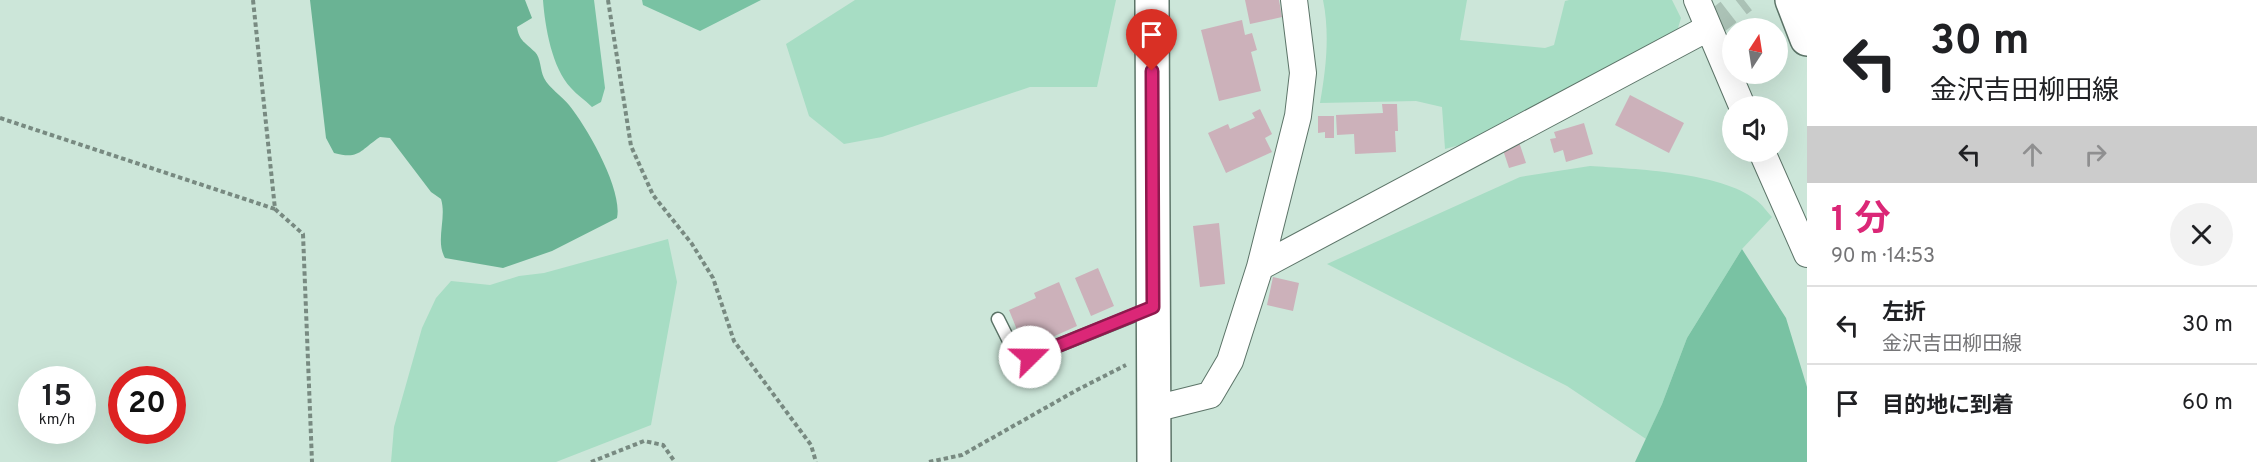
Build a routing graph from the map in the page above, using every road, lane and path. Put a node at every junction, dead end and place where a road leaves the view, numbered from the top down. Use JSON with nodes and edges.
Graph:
{"nodes":[{"id":1,"x":253,"y":0,"type":"edge"},
{"id":2,"x":608,"y":0,"type":"edge"},
{"id":3,"x":1152,"y":0,"type":"edge"},
{"id":4,"x":1294,"y":0,"type":"edge"},
{"id":5,"x":1697,"y":0,"type":"edge"},
{"id":6,"x":1792,"y":0,"type":"edge"},
{"id":7,"x":1708,"y":28,"type":"junction"},
{"id":8,"x":1807,"y":39,"type":"edge"},
{"id":9,"x":1738,"y":96,"type":"edge"},
{"id":10,"x":0,"y":118,"type":"edge"},
{"id":11,"x":1766,"y":162,"type":"edge"},
{"id":12,"x":275,"y":209,"type":"junction"},
{"id":13,"x":1807,"y":254,"type":"edge"},
{"id":14,"x":1260,"y":267,"type":"junction"},
{"id":15,"x":1153,"y":307,"type":"junction"},
{"id":16,"x":998,"y":318,"type":"dead end"},
{"id":17,"x":1154,"y":351,"type":"junction"},
{"id":18,"x":1154,"y":409,"type":"junction"},
{"id":19,"x":312,"y":462,"type":"edge"},
{"id":20,"x":591,"y":462,"type":"edge"},
{"id":21,"x":675,"y":462,"type":"edge"},
{"id":22,"x":816,"y":462,"type":"edge"},
{"id":23,"x":929,"y":462,"type":"edge"},
{"id":24,"x":1154,"y":462,"type":"edge"}],
"edges":[{"from":1,"to":12,"type":"path"},
{"from":2,"to":22,"type":"path"},
{"from":3,"to":15,"type":"main road"},
{"from":4,"to":14,"type":"street"},
{"from":5,"to":7,"type":"street"},
{"from":6,"to":8,"type":"main road"},
{"from":7,"to":9,"type":"street"},
{"from":7,"to":14,"type":"street"},
{"from":10,"to":12,"type":"path"},
{"from":11,"to":13,"type":"street"},
{"from":12,"to":19,"type":"path"},
{"from":14,"to":18,"type":"street"},
{"from":15,"to":16,"type":"lane"},
{"from":15,"to":17,"type":"main road"},
{"from":17,"to":18,"type":"main road"},
{"from":17,"to":23,"type":"path"},
{"from":18,"to":24,"type":"main road"},
{"from":20,"to":21,"type":"path"}]}
